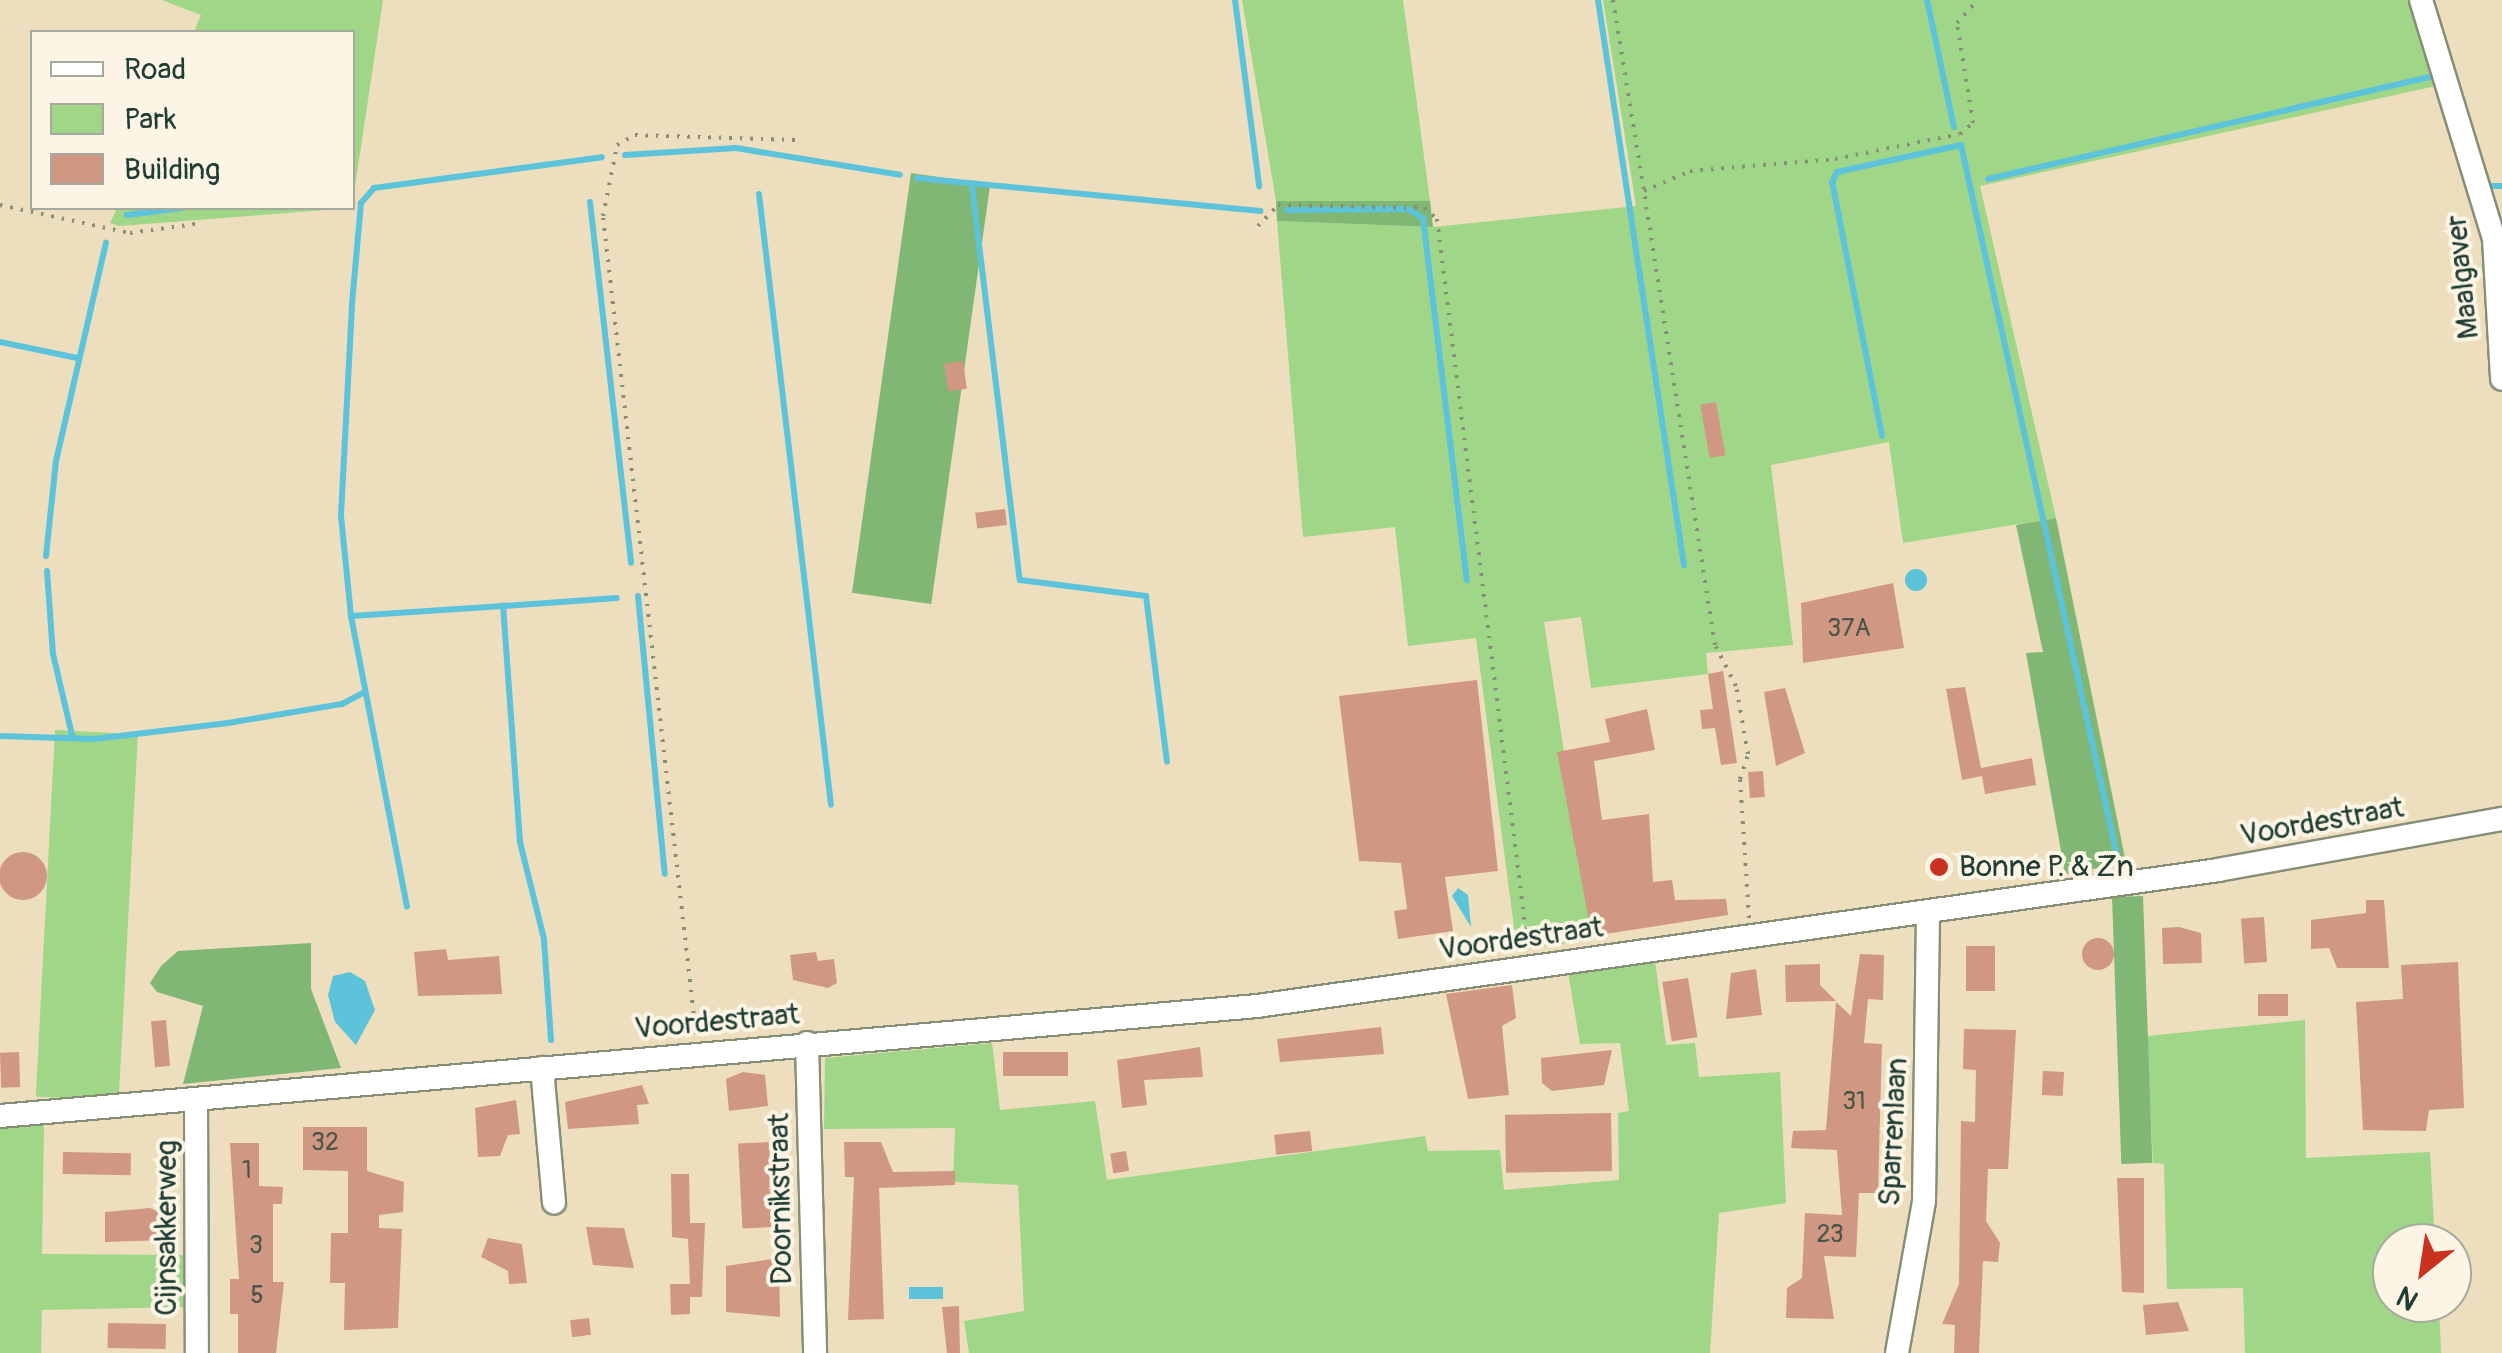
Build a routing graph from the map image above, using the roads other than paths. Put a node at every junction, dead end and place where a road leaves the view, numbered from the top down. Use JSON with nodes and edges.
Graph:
{"nodes":[{"id":1,"x":2422,"y":0,"type":"edge"},
{"id":2,"x":2502,"y":378,"type":"edge"},
{"id":3,"x":2502,"y":820,"type":"edge"},
{"id":4,"x":1928,"y":912,"type":"junction"},
{"id":5,"x":807,"y":1043,"type":"junction"},
{"id":6,"x":542,"y":1068,"type":"junction"},
{"id":7,"x":196,"y":1102,"type":"junction"},
{"id":8,"x":0,"y":1116,"type":"edge"},
{"id":9,"x":554,"y":1202,"type":"dead end"},
{"id":10,"x":197,"y":1353,"type":"edge"},
{"id":11,"x":815,"y":1353,"type":"edge"},
{"id":12,"x":1897,"y":1353,"type":"edge"}],
"edges":[{"from":1,"to":2,"type":"street","name":"Maalgaver"},
{"from":3,"to":4,"type":"street","name":"Voordestraat"},
{"from":4,"to":5,"type":"street","name":"Voordestraat"},
{"from":4,"to":12,"type":"street","name":"Sparrenlaan"},
{"from":5,"to":6,"type":"street","name":"Voordestraat"},
{"from":5,"to":11,"type":"street","name":"Doornikstraat"},
{"from":6,"to":7,"type":"street","name":"Voordestraat"},
{"from":6,"to":9,"type":"street"},
{"from":7,"to":8,"type":"street","name":"Voordestraat"},
{"from":7,"to":10,"type":"street","name":"Cijnsakkerweg"}]}
